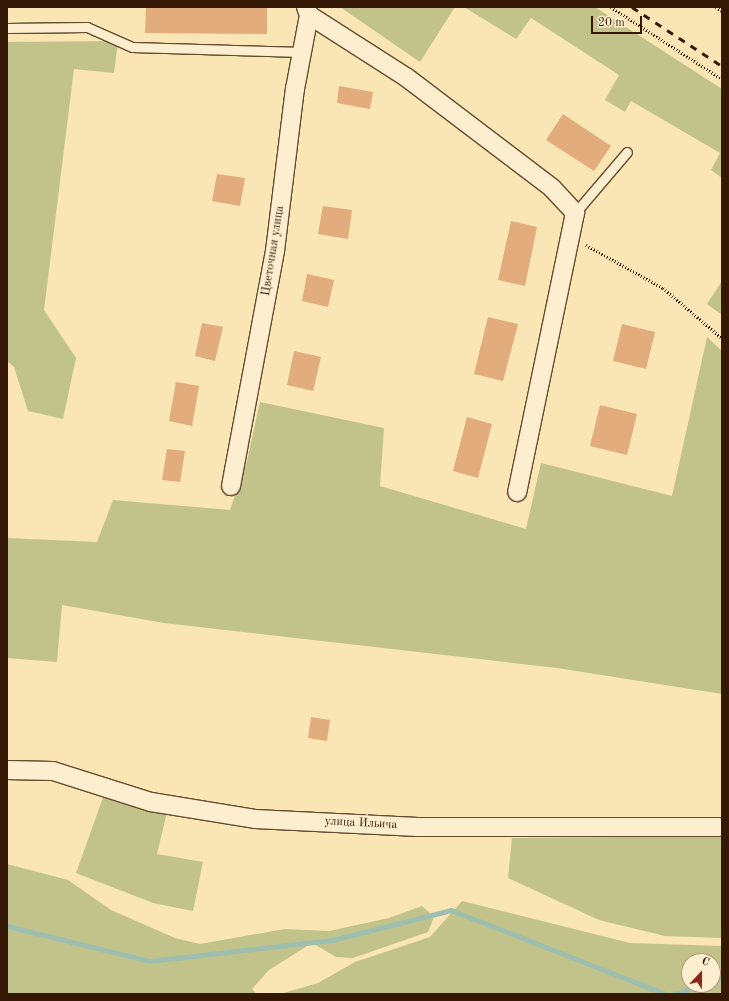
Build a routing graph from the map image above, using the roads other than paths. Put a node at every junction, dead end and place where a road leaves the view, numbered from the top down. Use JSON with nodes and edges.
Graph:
{"nodes":[{"id":1,"x":308,"y":11,"type":"edge"},
{"id":2,"x":7,"y":28,"type":"edge"},
{"id":3,"x":302,"y":52,"type":"junction"},
{"id":4,"x":627,"y":152,"type":"dead end"},
{"id":5,"x":575,"y":213,"type":"junction"},
{"id":6,"x":231,"y":486,"type":"dead end"},
{"id":7,"x":517,"y":492,"type":"dead end"},
{"id":8,"x":7,"y":770,"type":"edge"},
{"id":9,"x":722,"y":827,"type":"edge"}],
"edges":[{"from":1,"to":3,"type":"street","name":"Цветочная улица"},
{"from":1,"to":5,"type":"street"},
{"from":2,"to":3,"type":"lane"},
{"from":3,"to":6,"type":"street","name":"Цветочная улица"},
{"from":4,"to":5,"type":"lane"},
{"from":5,"to":7,"type":"street"},
{"from":8,"to":9,"type":"street","name":"улица Ильича"}]}
